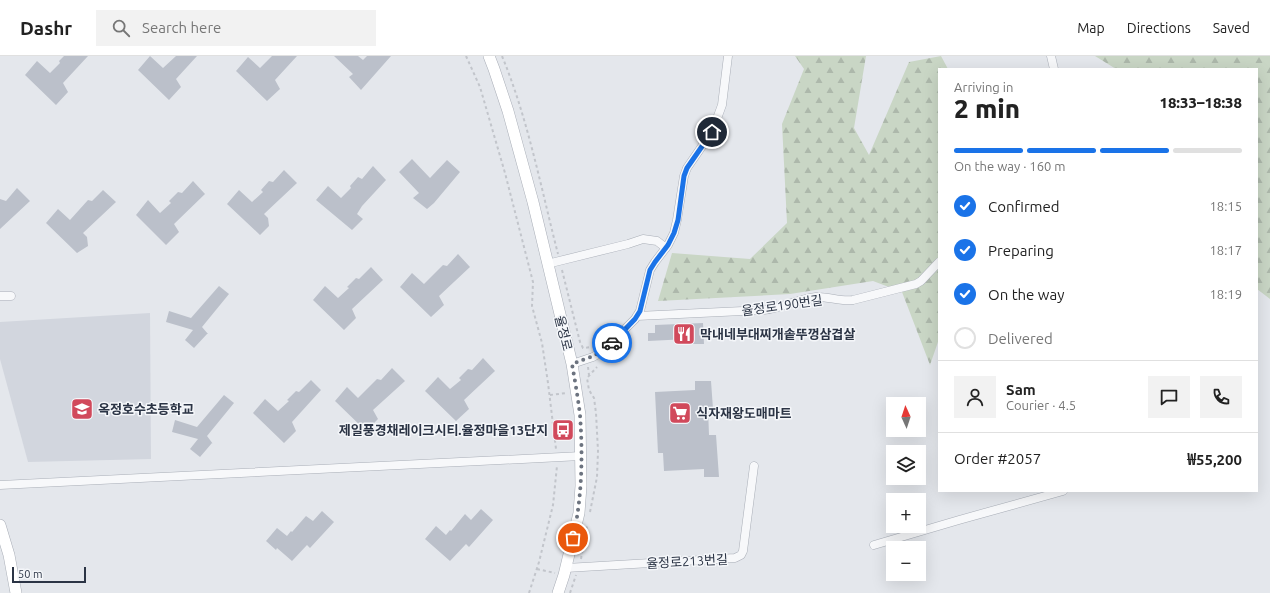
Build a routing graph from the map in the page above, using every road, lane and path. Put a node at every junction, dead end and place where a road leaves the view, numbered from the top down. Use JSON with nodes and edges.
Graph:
{"nodes":[{"id":1,"x":466,"y":56,"type":"edge"},
{"id":2,"x":488,"y":56,"type":"edge"},
{"id":3,"x":728,"y":56,"type":"edge"},
{"id":4,"x":1051,"y":56,"type":"edge"},
{"id":5,"x":1054,"y":68,"type":"edge"},
{"id":6,"x":666,"y":248,"type":"junction"},
{"id":7,"x":938,"y":263,"type":"edge"},
{"id":8,"x":548,"y":264,"type":"junction"},
{"id":9,"x":0,"y":296,"type":"edge"},
{"id":10,"x":11,"y":296,"type":"dead end"},
{"id":11,"x":637,"y":316,"type":"junction"},
{"id":12,"x":572,"y":364,"type":"junction"},
{"id":13,"x":597,"y":367,"type":"dead end"},
{"id":14,"x":581,"y":456,"type":"junction"},
{"id":15,"x":557,"y":457,"type":"junction"},
{"id":16,"x":754,"y":466,"type":"dead end"},
{"id":17,"x":0,"y":485,"type":"edge"},
{"id":18,"x":1059,"y":492,"type":"edge"},
{"id":19,"x":590,"y":514,"type":"dead end"},
{"id":20,"x":588,"y":522,"type":"dead end"},
{"id":21,"x":0,"y":524,"type":"edge"},
{"id":22,"x":874,"y":545,"type":"dead end"},
{"id":23,"x":580,"y":561,"type":"dead end"},
{"id":24,"x":566,"y":568,"type":"junction"},
{"id":25,"x":576,"y":577,"type":"dead end"},
{"id":26,"x":16,"y":593,"type":"edge"},
{"id":27,"x":529,"y":593,"type":"edge"},
{"id":28,"x":558,"y":593,"type":"edge"},
{"id":29,"x":570,"y":593,"type":"edge"}],
"edges":[{"from":1,"to":15,"type":"path"},
{"from":2,"to":8,"type":"main road","name":"율정로"},
{"from":3,"to":6,"type":"street"},
{"from":4,"to":5,"type":"street"},
{"from":6,"to":8,"type":"street"},
{"from":6,"to":11,"type":"street"},
{"from":7,"to":11,"type":"street","name":"율정로190번길"},
{"from":8,"to":12,"type":"main road","name":"율정로"},
{"from":9,"to":10,"type":"street"},
{"from":11,"to":12,"type":"street"},
{"from":12,"to":14,"type":"main road","name":"율정로"},
{"from":13,"to":19,"type":"path"},
{"from":14,"to":15,"type":"street"},
{"from":14,"to":24,"type":"main road","name":"율정로"},
{"from":15,"to":17,"type":"street"},
{"from":15,"to":27,"type":"path"},
{"from":16,"to":24,"type":"street","name":"율정로213번길"},
{"from":18,"to":22,"type":"street"},
{"from":20,"to":23,"type":"path"},
{"from":21,"to":26,"type":"main road"},
{"from":24,"to":28,"type":"main road","name":"율정로"},
{"from":25,"to":29,"type":"path"}]}
